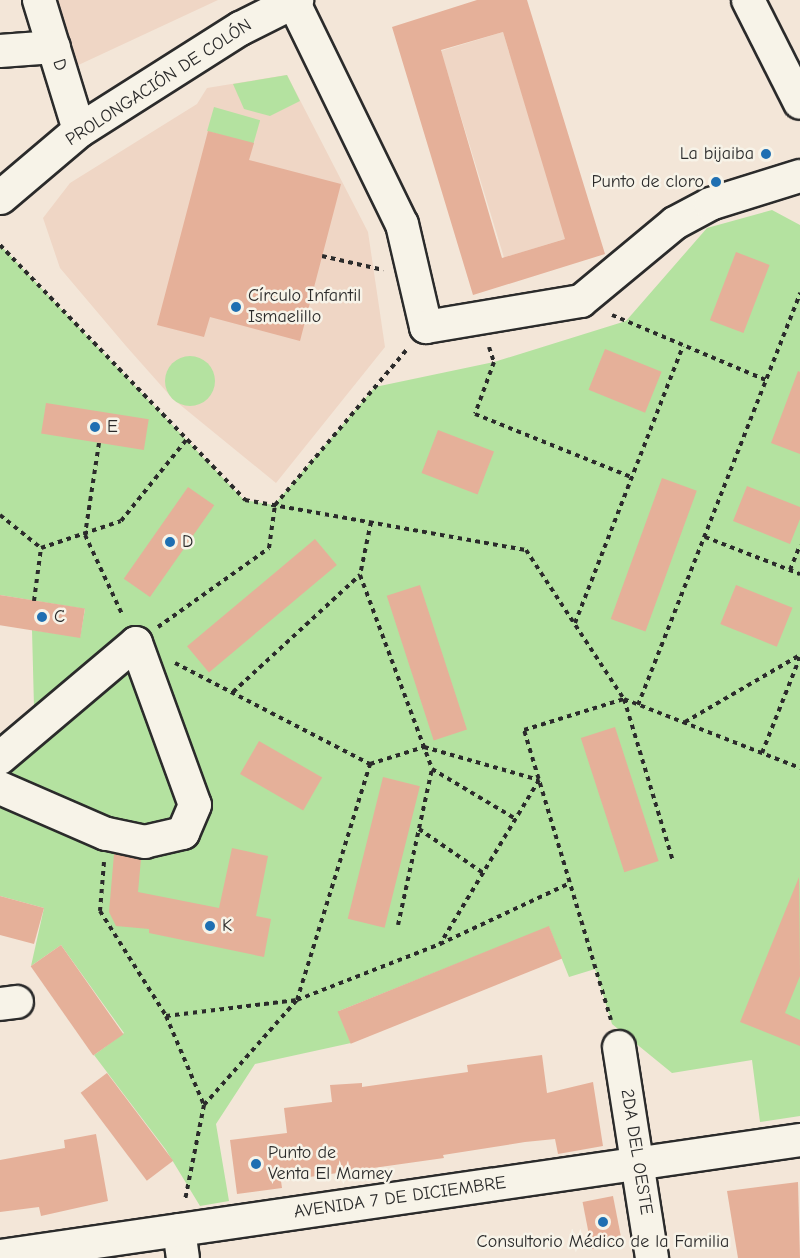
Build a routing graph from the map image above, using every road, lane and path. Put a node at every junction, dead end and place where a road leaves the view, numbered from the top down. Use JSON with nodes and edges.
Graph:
{"nodes":[{"id":1,"x":39,"y":0,"type":"edge"},
{"id":2,"x":748,"y":0,"type":"edge"},
{"id":3,"x":294,"y":1,"type":"edge"},
{"id":4,"x":54,"y":47,"type":"junction"},
{"id":5,"x":0,"y":51,"type":"edge"},
{"id":6,"x":800,"y":103,"type":"edge"},
{"id":7,"x":79,"y":130,"type":"junction"},
{"id":8,"x":800,"y":176,"type":"edge"},
{"id":9,"x":0,"y":198,"type":"edge"},
{"id":10,"x":0,"y":245,"type":"edge"},
{"id":11,"x":322,"y":256,"type":"dead end"},
{"id":12,"x":416,"y":278,"type":"junction"},
{"id":13,"x":800,"y":293,"type":"edge"},
{"id":14,"x":581,"y":302,"type":"junction"},
{"id":15,"x":480,"y":317,"type":"junction"},
{"id":16,"x":426,"y":327,"type":"junction"},
{"id":17,"x":683,"y":345,"type":"junction"},
{"id":18,"x":766,"y":380,"type":"junction"},
{"id":19,"x":187,"y":439,"type":"junction"},
{"id":20,"x":99,"y":443,"type":"dead end"},
{"id":21,"x":631,"y":477,"type":"junction"},
{"id":22,"x":275,"y":505,"type":"junction"},
{"id":23,"x":0,"y":515,"type":"edge"},
{"id":24,"x":371,"y":522,"type":"junction"},
{"id":25,"x":85,"y":535,"type":"junction"},
{"id":26,"x":705,"y":537,"type":"junction"},
{"id":27,"x":800,"y":545,"type":"edge"},
{"id":28,"x":41,"y":548,"type":"junction"},
{"id":29,"x":790,"y":570,"type":"junction"},
{"id":30,"x":800,"y":574,"type":"edge"},
{"id":31,"x":360,"y":575,"type":"junction"},
{"id":32,"x":34,"y":601,"type":"dead end"},
{"id":33,"x":575,"y":623,"type":"junction"},
{"id":34,"x":136,"y":643,"type":"junction"},
{"id":35,"x":800,"y":656,"type":"edge"},
{"id":36,"x":233,"y":693,"type":"junction"},
{"id":37,"x":624,"y":699,"type":"junction"},
{"id":38,"x":638,"y":705,"type":"junction"},
{"id":39,"x":684,"y":723,"type":"junction"},
{"id":40,"x":424,"y":747,"type":"junction"},
{"id":41,"x":762,"y":753,"type":"junction"},
{"id":42,"x":0,"y":758,"type":"edge"},
{"id":43,"x":370,"y":764,"type":"junction"},
{"id":44,"x":800,"y":768,"type":"edge"},
{"id":45,"x":432,"y":769,"type":"junction"},
{"id":46,"x":539,"y":780,"type":"junction"},
{"id":47,"x":0,"y":788,"type":"edge"},
{"id":48,"x":516,"y":819,"type":"junction"},
{"id":49,"x":419,"y":829,"type":"junction"},
{"id":50,"x":106,"y":834,"type":"junction"},
{"id":51,"x":673,"y":861,"type":"dead end"},
{"id":52,"x":483,"y":873,"type":"junction"},
{"id":53,"x":570,"y":883,"type":"junction"},
{"id":54,"x":398,"y":925,"type":"dead end"},
{"id":55,"x":440,"y":944,"type":"junction"},
{"id":56,"x":297,"y":1000,"type":"junction"},
{"id":57,"x":166,"y":1016,"type":"junction"},
{"id":58,"x":619,"y":1047,"type":"joint"},
{"id":59,"x":204,"y":1105,"type":"junction"},
{"id":60,"x":800,"y":1140,"type":"edge"},
{"id":61,"x":639,"y":1164,"type":"junction"},
{"id":62,"x":181,"y":1244,"type":"edge"},
{"id":63,"x":0,"y":1256,"type":"edge"},
{"id":64,"x":652,"y":1258,"type":"edge"}],
"edges":[{"from":1,"to":4,"type":"street","name":"D"},
{"from":2,"to":6,"type":"street"},
{"from":3,"to":7,"type":"main road","name":"PROLONGACIÓN DE COLÓN"},
{"from":3,"to":12,"type":"street"},
{"from":4,"to":5,"type":"street"},
{"from":4,"to":7,"type":"street","name":"D"},
{"from":7,"to":9,"type":"main road","name":"PROLONGACIÓN DE COLÓN"},
{"from":8,"to":14,"type":"street"},
{"from":10,"to":19,"type":"path"},
{"from":11,"to":12,"type":"path"},
{"from":12,"to":16,"type":"street"},
{"from":13,"to":18,"type":"path"},
{"from":14,"to":15,"type":"street"},
{"from":14,"to":17,"type":"path"},
{"from":15,"to":16,"type":"street"},
{"from":15,"to":21,"type":"path"},
{"from":16,"to":22,"type":"path"},
{"from":17,"to":18,"type":"path"},
{"from":17,"to":21,"type":"path"},
{"from":18,"to":26,"type":"path"},
{"from":19,"to":22,"type":"path"},
{"from":19,"to":25,"type":"path"},
{"from":20,"to":25,"type":"path"},
{"from":21,"to":33,"type":"path"},
{"from":22,"to":24,"type":"path"},
{"from":22,"to":34,"type":"path"},
{"from":23,"to":28,"type":"path"},
{"from":24,"to":31,"type":"path"},
{"from":24,"to":33,"type":"path"},
{"from":25,"to":28,"type":"path"},
{"from":25,"to":34,"type":"path"},
{"from":26,"to":29,"type":"path"},
{"from":26,"to":38,"type":"path"},
{"from":27,"to":29,"type":"path"},
{"from":28,"to":32,"type":"path"},
{"from":29,"to":30,"type":"path"},
{"from":31,"to":36,"type":"path"},
{"from":31,"to":40,"type":"path"},
{"from":33,"to":37,"type":"path"},
{"from":34,"to":36,"type":"path"},
{"from":34,"to":42,"type":"street"},
{"from":34,"to":50,"type":"street"},
{"from":35,"to":39,"type":"path"},
{"from":35,"to":41,"type":"path"},
{"from":36,"to":43,"type":"path"},
{"from":37,"to":38,"type":"path"},
{"from":37,"to":46,"type":"path"},
{"from":37,"to":51,"type":"path"},
{"from":38,"to":39,"type":"path"},
{"from":39,"to":41,"type":"path"},
{"from":40,"to":43,"type":"path"},
{"from":40,"to":45,"type":"path"},
{"from":40,"to":46,"type":"path"},
{"from":41,"to":44,"type":"path"},
{"from":43,"to":56,"type":"path"},
{"from":45,"to":48,"type":"path"},
{"from":45,"to":49,"type":"path"},
{"from":46,"to":48,"type":"path"},
{"from":46,"to":53,"type":"path"},
{"from":47,"to":50,"type":"street"},
{"from":48,"to":52,"type":"path"},
{"from":49,"to":52,"type":"path"},
{"from":49,"to":54,"type":"path"},
{"from":50,"to":57,"type":"path"},
{"from":52,"to":55,"type":"path"},
{"from":53,"to":55,"type":"path"},
{"from":53,"to":58,"type":"path"},
{"from":55,"to":56,"type":"path"},
{"from":56,"to":57,"type":"path"},
{"from":56,"to":59,"type":"path"},
{"from":57,"to":59,"type":"path"},
{"from":58,"to":61,"type":"street","name":"2DA DEL OESTE"},
{"from":59,"to":62,"type":"path"},
{"from":60,"to":61,"type":"street","name":"AVENIDA 7 DE DICIEMBRE"},
{"from":61,"to":62,"type":"street","name":"AVENIDA 7 DE DICIEMBRE"},
{"from":61,"to":64,"type":"street","name":"2DA DEL OESTE"},
{"from":62,"to":63,"type":"street","name":"AVENIDA 7 DE DICIEMBRE"}]}
